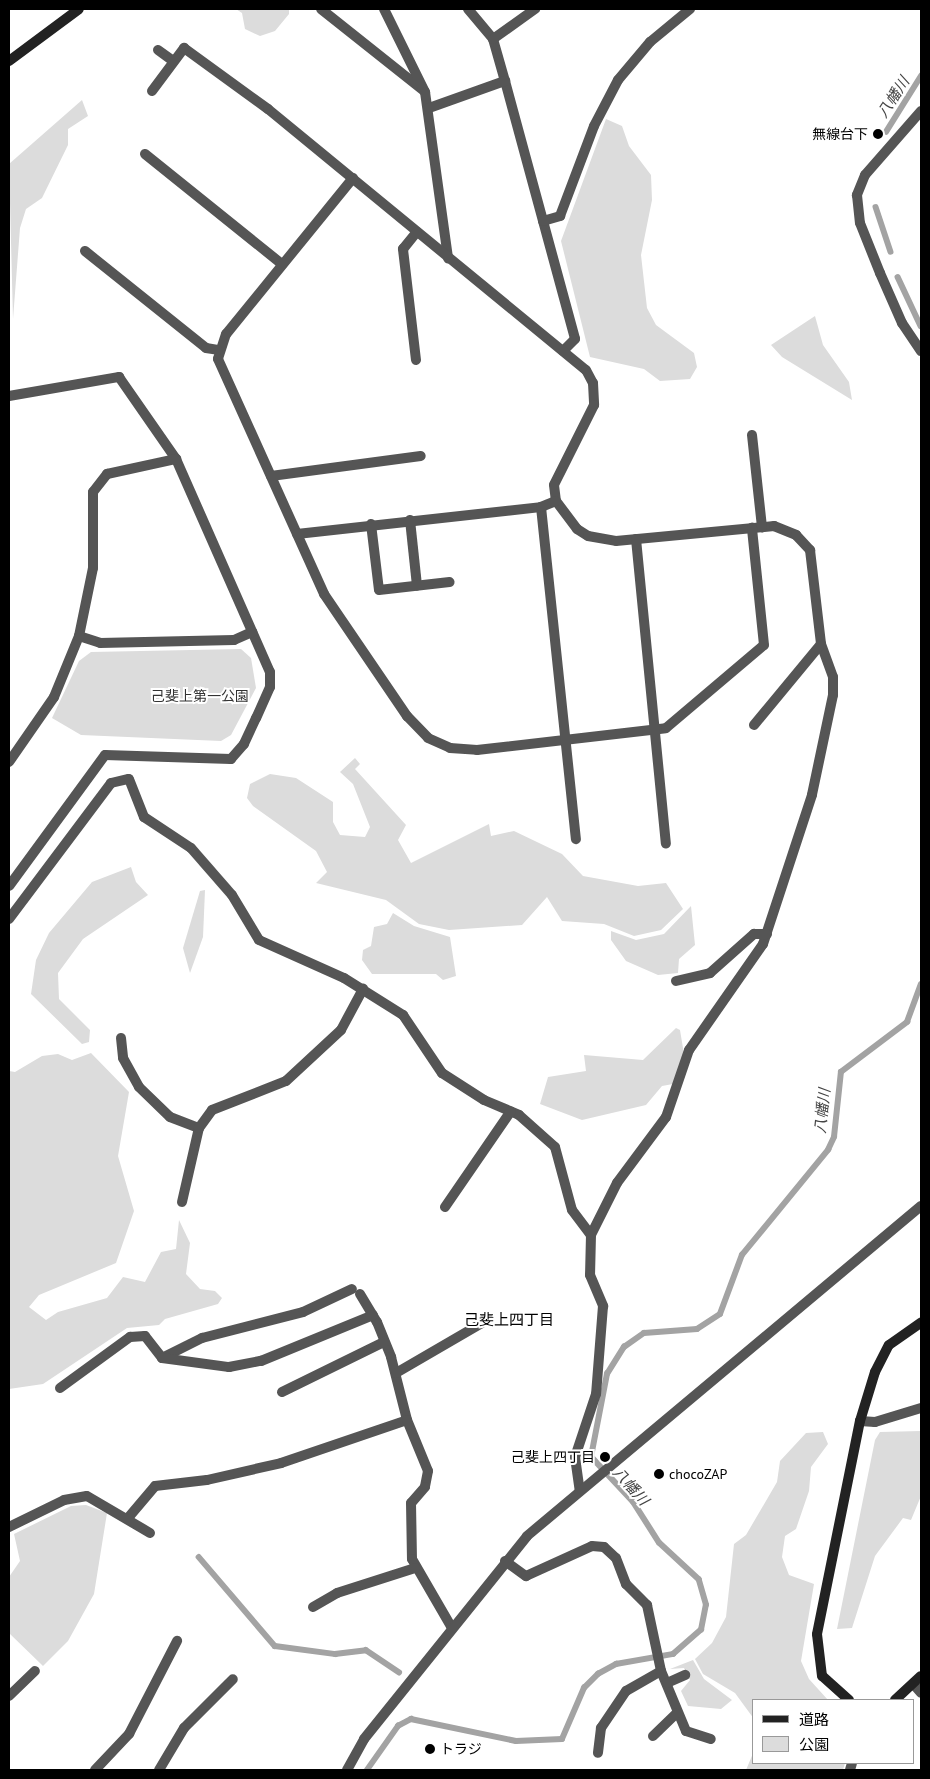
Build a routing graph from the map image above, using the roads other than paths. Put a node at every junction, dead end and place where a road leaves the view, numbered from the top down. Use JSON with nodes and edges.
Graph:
{"nodes":[{"id":1,"x":79,"y":9,"type":"edge"},
{"id":2,"x":321,"y":9,"type":"edge"},
{"id":3,"x":384,"y":9,"type":"edge"},
{"id":4,"x":468,"y":9,"type":"edge"},
{"id":5,"x":534,"y":9,"type":"edge"},
{"id":6,"x":690,"y":9,"type":"edge"},
{"id":7,"x":493,"y":39,"type":"junction"},
{"id":8,"x":158,"y":50,"type":"dead end"},
{"id":9,"x":9,"y":61,"type":"edge"},
{"id":10,"x":173,"y":62,"type":"junction"},
{"id":11,"x":505,"y":81,"type":"junction"},
{"id":12,"x":152,"y":91,"type":"dead end"},
{"id":13,"x":425,"y":92,"type":"junction"},
{"id":14,"x":429,"y":108,"type":"junction"},
{"id":15,"x":921,"y":111,"type":"edge"},
{"id":16,"x":145,"y":154,"type":"dead end"},
{"id":17,"x":353,"y":178,"type":"junction"},
{"id":18,"x":543,"y":221,"type":"junction"},
{"id":19,"x":417,"y":232,"type":"junction"},
{"id":20,"x":85,"y":251,"type":"dead end"},
{"id":21,"x":448,"y":258,"type":"junction"},
{"id":22,"x":282,"y":264,"type":"junction"},
{"id":23,"x":218,"y":350,"type":"junction"},
{"id":24,"x":563,"y":351,"type":"junction"},
{"id":25,"x":921,"y":351,"type":"edge"},
{"id":26,"x":416,"y":360,"type":"dead end"},
{"id":27,"x":9,"y":396,"type":"edge"},
{"id":28,"x":752,"y":435,"type":"dead end"},
{"id":29,"x":421,"y":456,"type":"dead end"},
{"id":30,"x":176,"y":459,"type":"junction"},
{"id":31,"x":271,"y":476,"type":"junction"},
{"id":32,"x":556,"y":501,"type":"junction"},
{"id":33,"x":541,"y":507,"type":"junction"},
{"id":34,"x":410,"y":520,"type":"junction"},
{"id":35,"x":371,"y":524,"type":"junction"},
{"id":36,"x":757,"y":527,"type":"junction"},
{"id":37,"x":297,"y":534,"type":"junction"},
{"id":38,"x":636,"y":539,"type":"junction"},
{"id":39,"x":450,"y":582,"type":"dead end"},
{"id":40,"x":417,"y":586,"type":"junction"},
{"id":41,"x":252,"y":632,"type":"junction"},
{"id":42,"x":79,"y":636,"type":"junction"},
{"id":43,"x":821,"y":644,"type":"junction"},
{"id":44,"x":754,"y":725,"type":"dead end"},
{"id":45,"x":656,"y":730,"type":"junction"},
{"id":46,"x":565,"y":742,"type":"junction"},
{"id":47,"x":9,"y":762,"type":"edge"},
{"id":48,"x":576,"y":839,"type":"dead end"},
{"id":49,"x":666,"y":844,"type":"dead end"},
{"id":50,"x":9,"y":886,"type":"edge"},
{"id":51,"x":9,"y":919,"type":"edge"},
{"id":52,"x":767,"y":934,"type":"junction"},
{"id":53,"x":676,"y":981,"type":"dead end"},
{"id":54,"x":363,"y":989,"type":"junction"},
{"id":55,"x":121,"y":1038,"type":"dead end"},
{"id":56,"x":511,"y":1111,"type":"junction"},
{"id":57,"x":199,"y":1128,"type":"junction"},
{"id":58,"x":182,"y":1202,"type":"dead end"},
{"id":59,"x":921,"y":1206,"type":"edge"},
{"id":60,"x":445,"y":1207,"type":"dead end"},
{"id":61,"x":591,"y":1235,"type":"junction"},
{"id":62,"x":373,"y":1315,"type":"junction"},
{"id":63,"x":482,"y":1322,"type":"dead end"},
{"id":64,"x":921,"y":1323,"type":"edge"},
{"id":65,"x":384,"y":1342,"type":"junction"},
{"id":66,"x":162,"y":1358,"type":"junction"},
{"id":67,"x":396,"y":1373,"type":"junction"},
{"id":68,"x":60,"y":1388,"type":"dead end"},
{"id":69,"x":282,"y":1392,"type":"dead end"},
{"id":70,"x":921,"y":1408,"type":"edge"},
{"id":71,"x":407,"y":1420,"type":"junction"},
{"id":72,"x":860,"y":1421,"type":"junction"},
{"id":73,"x":580,"y":1491,"type":"junction"},
{"id":74,"x":128,"y":1518,"type":"junction"},
{"id":75,"x":9,"y":1527,"type":"edge"},
{"id":76,"x":150,"y":1533,"type":"dead end"},
{"id":77,"x":505,"y":1561,"type":"junction"},
{"id":78,"x":415,"y":1568,"type":"junction"},
{"id":79,"x":313,"y":1607,"type":"dead end"},
{"id":80,"x":452,"y":1628,"type":"junction"},
{"id":81,"x":177,"y":1641,"type":"dead end"},
{"id":82,"x":660,"y":1668,"type":"junction"},
{"id":83,"x":35,"y":1670,"type":"dead end"},
{"id":84,"x":685,"y":1674,"type":"dead end"},
{"id":85,"x":921,"y":1676,"type":"edge"},
{"id":86,"x":233,"y":1679,"type":"dead end"},
{"id":87,"x":667,"y":1683,"type":"junction"},
{"id":88,"x":918,"y":1689,"type":"edge"},
{"id":89,"x":9,"y":1696,"type":"edge"},
{"id":90,"x":848,"y":1699,"type":"edge"},
{"id":91,"x":897,"y":1699,"type":"edge"},
{"id":92,"x":676,"y":1714,"type":"junction"},
{"id":93,"x":653,"y":1736,"type":"dead end"},
{"id":94,"x":711,"y":1739,"type":"dead end"},
{"id":95,"x":598,"y":1752,"type":"dead end"},
{"id":96,"x":95,"y":1770,"type":"edge"},
{"id":97,"x":159,"y":1770,"type":"edge"},
{"id":98,"x":347,"y":1770,"type":"edge"}],
"edges":[{"from":1,"to":9,"type":"street"},
{"from":2,"to":13,"type":"street"},
{"from":3,"to":13,"type":"street"},
{"from":4,"to":7,"type":"street"},
{"from":5,"to":7,"type":"street"},
{"from":6,"to":18,"type":"street"},
{"from":7,"to":11,"type":"street"},
{"from":8,"to":10,"type":"street"},
{"from":10,"to":12,"type":"street"},
{"from":10,"to":17,"type":"street"},
{"from":11,"to":14,"type":"street"},
{"from":11,"to":18,"type":"street"},
{"from":13,"to":14,"type":"street"},
{"from":14,"to":21,"type":"street"},
{"from":15,"to":25,"type":"street"},
{"from":16,"to":22,"type":"street"},
{"from":17,"to":19,"type":"street"},
{"from":17,"to":22,"type":"street"},
{"from":18,"to":24,"type":"street"},
{"from":19,"to":21,"type":"street"},
{"from":19,"to":26,"type":"street"},
{"from":20,"to":23,"type":"street"},
{"from":21,"to":24,"type":"street"},
{"from":22,"to":23,"type":"street"},
{"from":23,"to":31,"type":"street"},
{"from":24,"to":32,"type":"street"},
{"from":27,"to":30,"type":"street"},
{"from":28,"to":36,"type":"street"},
{"from":29,"to":31,"type":"street"},
{"from":30,"to":41,"type":"street"},
{"from":30,"to":42,"type":"street"},
{"from":31,"to":37,"type":"street"},
{"from":32,"to":33,"type":"street"},
{"from":32,"to":38,"type":"street"},
{"from":33,"to":34,"type":"street"},
{"from":33,"to":46,"type":"street"},
{"from":34,"to":35,"type":"street"},
{"from":34,"to":40,"type":"street"},
{"from":35,"to":37,"type":"street"},
{"from":35,"to":40,"type":"street"},
{"from":36,"to":38,"type":"street"},
{"from":36,"to":43,"type":"street"},
{"from":36,"to":45,"type":"street"},
{"from":37,"to":46,"type":"street"},
{"from":38,"to":45,"type":"street"},
{"from":39,"to":40,"type":"street"},
{"from":41,"to":42,"type":"street"},
{"from":41,"to":50,"type":"street"},
{"from":42,"to":47,"type":"street"},
{"from":43,"to":44,"type":"street"},
{"from":43,"to":52,"type":"street"},
{"from":45,"to":46,"type":"street"},
{"from":45,"to":49,"type":"street"},
{"from":46,"to":48,"type":"street"},
{"from":51,"to":54,"type":"street"},
{"from":52,"to":53,"type":"street"},
{"from":52,"to":61,"type":"street"},
{"from":54,"to":56,"type":"street"},
{"from":54,"to":57,"type":"street"},
{"from":55,"to":57,"type":"street"},
{"from":56,"to":60,"type":"street"},
{"from":56,"to":61,"type":"street"},
{"from":57,"to":58,"type":"street"},
{"from":59,"to":73,"type":"street"},
{"from":61,"to":73,"type":"street"},
{"from":62,"to":65,"type":"street"},
{"from":62,"to":66,"type":"street"},
{"from":62,"to":66,"type":"street"},
{"from":63,"to":67,"type":"street"},
{"from":64,"to":72,"type":"street"},
{"from":65,"to":67,"type":"street"},
{"from":65,"to":69,"type":"street"},
{"from":66,"to":68,"type":"street"},
{"from":67,"to":71,"type":"street"},
{"from":70,"to":72,"type":"street"},
{"from":71,"to":74,"type":"street"},
{"from":71,"to":78,"type":"street"},
{"from":72,"to":90,"type":"street"},
{"from":73,"to":77,"type":"street"},
{"from":74,"to":75,"type":"street"},
{"from":74,"to":76,"type":"street"},
{"from":77,"to":80,"type":"street"},
{"from":77,"to":82,"type":"street"},
{"from":78,"to":79,"type":"street"},
{"from":78,"to":80,"type":"street"},
{"from":80,"to":98,"type":"street"},
{"from":81,"to":96,"type":"street"},
{"from":82,"to":87,"type":"street"},
{"from":82,"to":95,"type":"street"},
{"from":83,"to":89,"type":"street"},
{"from":84,"to":87,"type":"street"},
{"from":85,"to":88,"type":"street"},
{"from":86,"to":97,"type":"street"},
{"from":87,"to":92,"type":"street"},
{"from":88,"to":91,"type":"street"},
{"from":92,"to":93,"type":"street"},
{"from":92,"to":94,"type":"street"}]}
